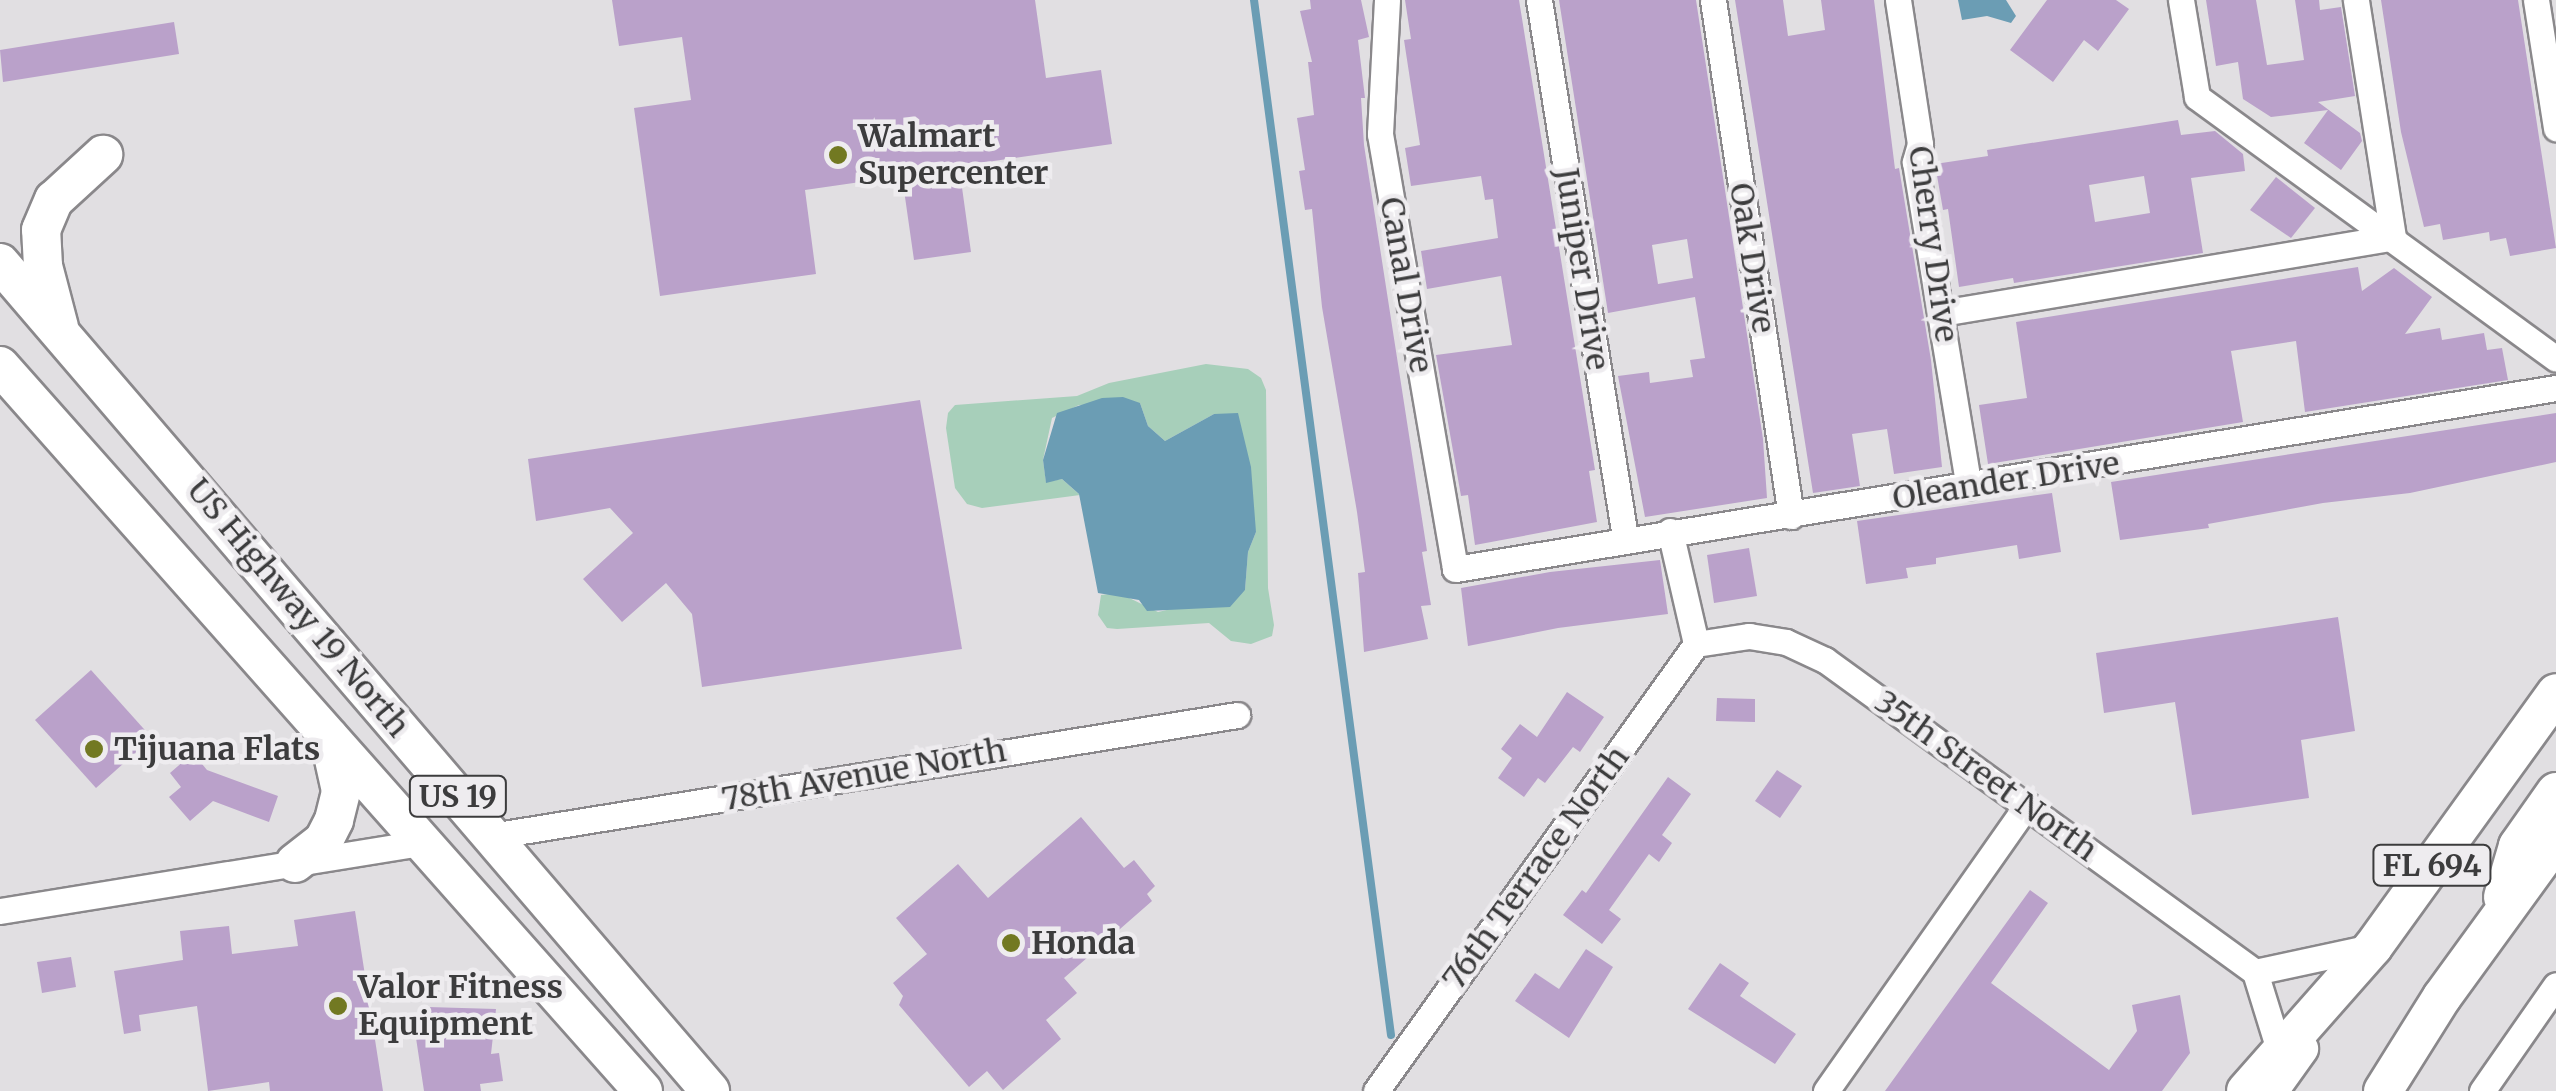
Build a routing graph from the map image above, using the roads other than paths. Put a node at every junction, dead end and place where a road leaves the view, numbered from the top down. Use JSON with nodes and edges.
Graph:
{"nodes":[{"id":1,"x":1387,"y":0,"type":"edge"},
{"id":2,"x":1539,"y":0,"type":"edge"},
{"id":3,"x":1713,"y":0,"type":"edge"},
{"id":4,"x":1898,"y":0,"type":"edge"},
{"id":5,"x":2181,"y":0,"type":"edge"},
{"id":6,"x":2356,"y":0,"type":"edge"},
{"id":7,"x":2536,"y":0,"type":"edge"},
{"id":8,"x":2556,"y":128,"type":"edge"},
{"id":9,"x":104,"y":156,"type":"dead end"},
{"id":10,"x":2392,"y":237,"type":"junction"},
{"id":11,"x":0,"y":263,"type":"edge"},
{"id":12,"x":1941,"y":313,"type":"junction"},
{"id":13,"x":61,"y":334,"type":"junction"},
{"id":14,"x":2556,"y":359,"type":"edge"},
{"id":15,"x":0,"y":366,"type":"edge"},
{"id":16,"x":2556,"y":388,"type":"edge"},
{"id":17,"x":1970,"y":487,"type":"junction"},
{"id":18,"x":1791,"y":516,"type":"junction"},
{"id":19,"x":1670,"y":532,"type":"junction"},
{"id":20,"x":1625,"y":537,"type":"junction"},
{"id":21,"x":1455,"y":568,"type":"joint"},
{"id":22,"x":1696,"y":644,"type":"junction"},
{"id":23,"x":2556,"y":693,"type":"edge"},
{"id":24,"x":1237,"y":715,"type":"dead end"},
{"id":25,"x":328,"y":735,"type":"junction"},
{"id":26,"x":357,"y":767,"type":"junction"},
{"id":27,"x":2556,"y":792,"type":"edge"},
{"id":28,"x":2027,"y":805,"type":"junction"},
{"id":29,"x":492,"y":836,"type":"junction"},
{"id":30,"x":2556,"y":840,"type":"edge"},
{"id":31,"x":425,"y":842,"type":"junction"},
{"id":32,"x":295,"y":863,"type":"junction"},
{"id":33,"x":0,"y":910,"type":"edge"},
{"id":34,"x":2496,"y":923,"type":"junction"},
{"id":35,"x":2373,"y":947,"type":"junction"},
{"id":36,"x":2255,"y":972,"type":"junction"},
{"id":37,"x":2556,"y":984,"type":"edge"},
{"id":38,"x":2442,"y":997,"type":"junction"},
{"id":39,"x":2280,"y":1053,"type":"junction"},
{"id":40,"x":684,"y":1062,"type":"junction"},
{"id":41,"x":643,"y":1091,"type":"edge"},
{"id":42,"x":710,"y":1091,"type":"edge"},
{"id":43,"x":1376,"y":1091,"type":"edge"},
{"id":44,"x":1826,"y":1091,"type":"edge"},
{"id":45,"x":2246,"y":1091,"type":"edge"},
{"id":46,"x":2272,"y":1091,"type":"edge"},
{"id":47,"x":2373,"y":1091,"type":"edge"},
{"id":48,"x":2384,"y":1091,"type":"edge"},
{"id":49,"x":2482,"y":1091,"type":"edge"}],
"edges":[{"from":1,"to":21,"type":"street","name":"Canal Drive"},
{"from":2,"to":20,"type":"street","name":"Juniper Drive"},
{"from":3,"to":18,"type":"street","name":"Oak Drive"},
{"from":4,"to":12,"type":"street","name":"Cherry Drive"},
{"from":5,"to":10,"type":"street"},
{"from":6,"to":10,"type":"street"},
{"from":7,"to":8,"type":"street"},
{"from":9,"to":13,"type":"highway"},
{"from":10,"to":12,"type":"street"},
{"from":10,"to":14,"type":"street"},
{"from":11,"to":13,"type":"highway","name":"US Highway 19 North","number":"US 19"},
{"from":12,"to":17,"type":"street","name":"Cherry Drive"},
{"from":13,"to":29,"type":"highway","name":"US Highway 19 North","number":"US 19"},
{"from":15,"to":25,"type":"highway","name":"US Highway 19 North","number":"US 19"},
{"from":16,"to":17,"type":"street","name":"Oleander Drive"},
{"from":17,"to":18,"type":"street","name":"Oleander Drive"},
{"from":18,"to":19,"type":"street","name":"Oleander Drive"},
{"from":19,"to":20,"type":"street","name":"Oleander Drive"},
{"from":19,"to":22,"type":"street"},
{"from":20,"to":21,"type":"street","name":"Oleander Drive"},
{"from":22,"to":28,"type":"street","name":"35th Street North"},
{"from":22,"to":43,"type":"street","name":"76th Terrace North"},
{"from":23,"to":35,"type":"highway","number":"FL 694"},
{"from":24,"to":29,"type":"street","name":"78th Avenue North"},
{"from":25,"to":26,"type":"highway","name":"US Highway 19 North","number":"US 19"},
{"from":25,"to":32,"type":"highway"},
{"from":26,"to":29,"type":"highway"},
{"from":26,"to":31,"type":"highway","name":"US Highway 19 North","number":"US 19"},
{"from":27,"to":34,"type":"highway"},
{"from":28,"to":36,"type":"street","name":"35th Street North"},
{"from":28,"to":44,"type":"street"},
{"from":29,"to":40,"type":"highway","name":"US Highway 19 North","number":"US 19"},
{"from":30,"to":34,"type":"highway","number":"FL 694"},
{"from":31,"to":32,"type":"street"},
{"from":31,"to":40,"type":"highway"},
{"from":31,"to":41,"type":"highway","name":"US Highway 19 North","number":"US 19"},
{"from":32,"to":33,"type":"street"},
{"from":34,"to":38,"type":"highway","number":"FL 694"},
{"from":35,"to":36,"type":"street"},
{"from":35,"to":39,"type":"highway"},
{"from":35,"to":46,"type":"main road","number":"FL 694"},
{"from":36,"to":39,"type":"street"},
{"from":37,"to":49,"type":"street"},
{"from":38,"to":47,"type":"main road","number":"FL 694"},
{"from":38,"to":48,"type":"highway"},
{"from":39,"to":45,"type":"highway"},
{"from":40,"to":42,"type":"highway","name":"US Highway 19 North","number":"US 19"}]}
